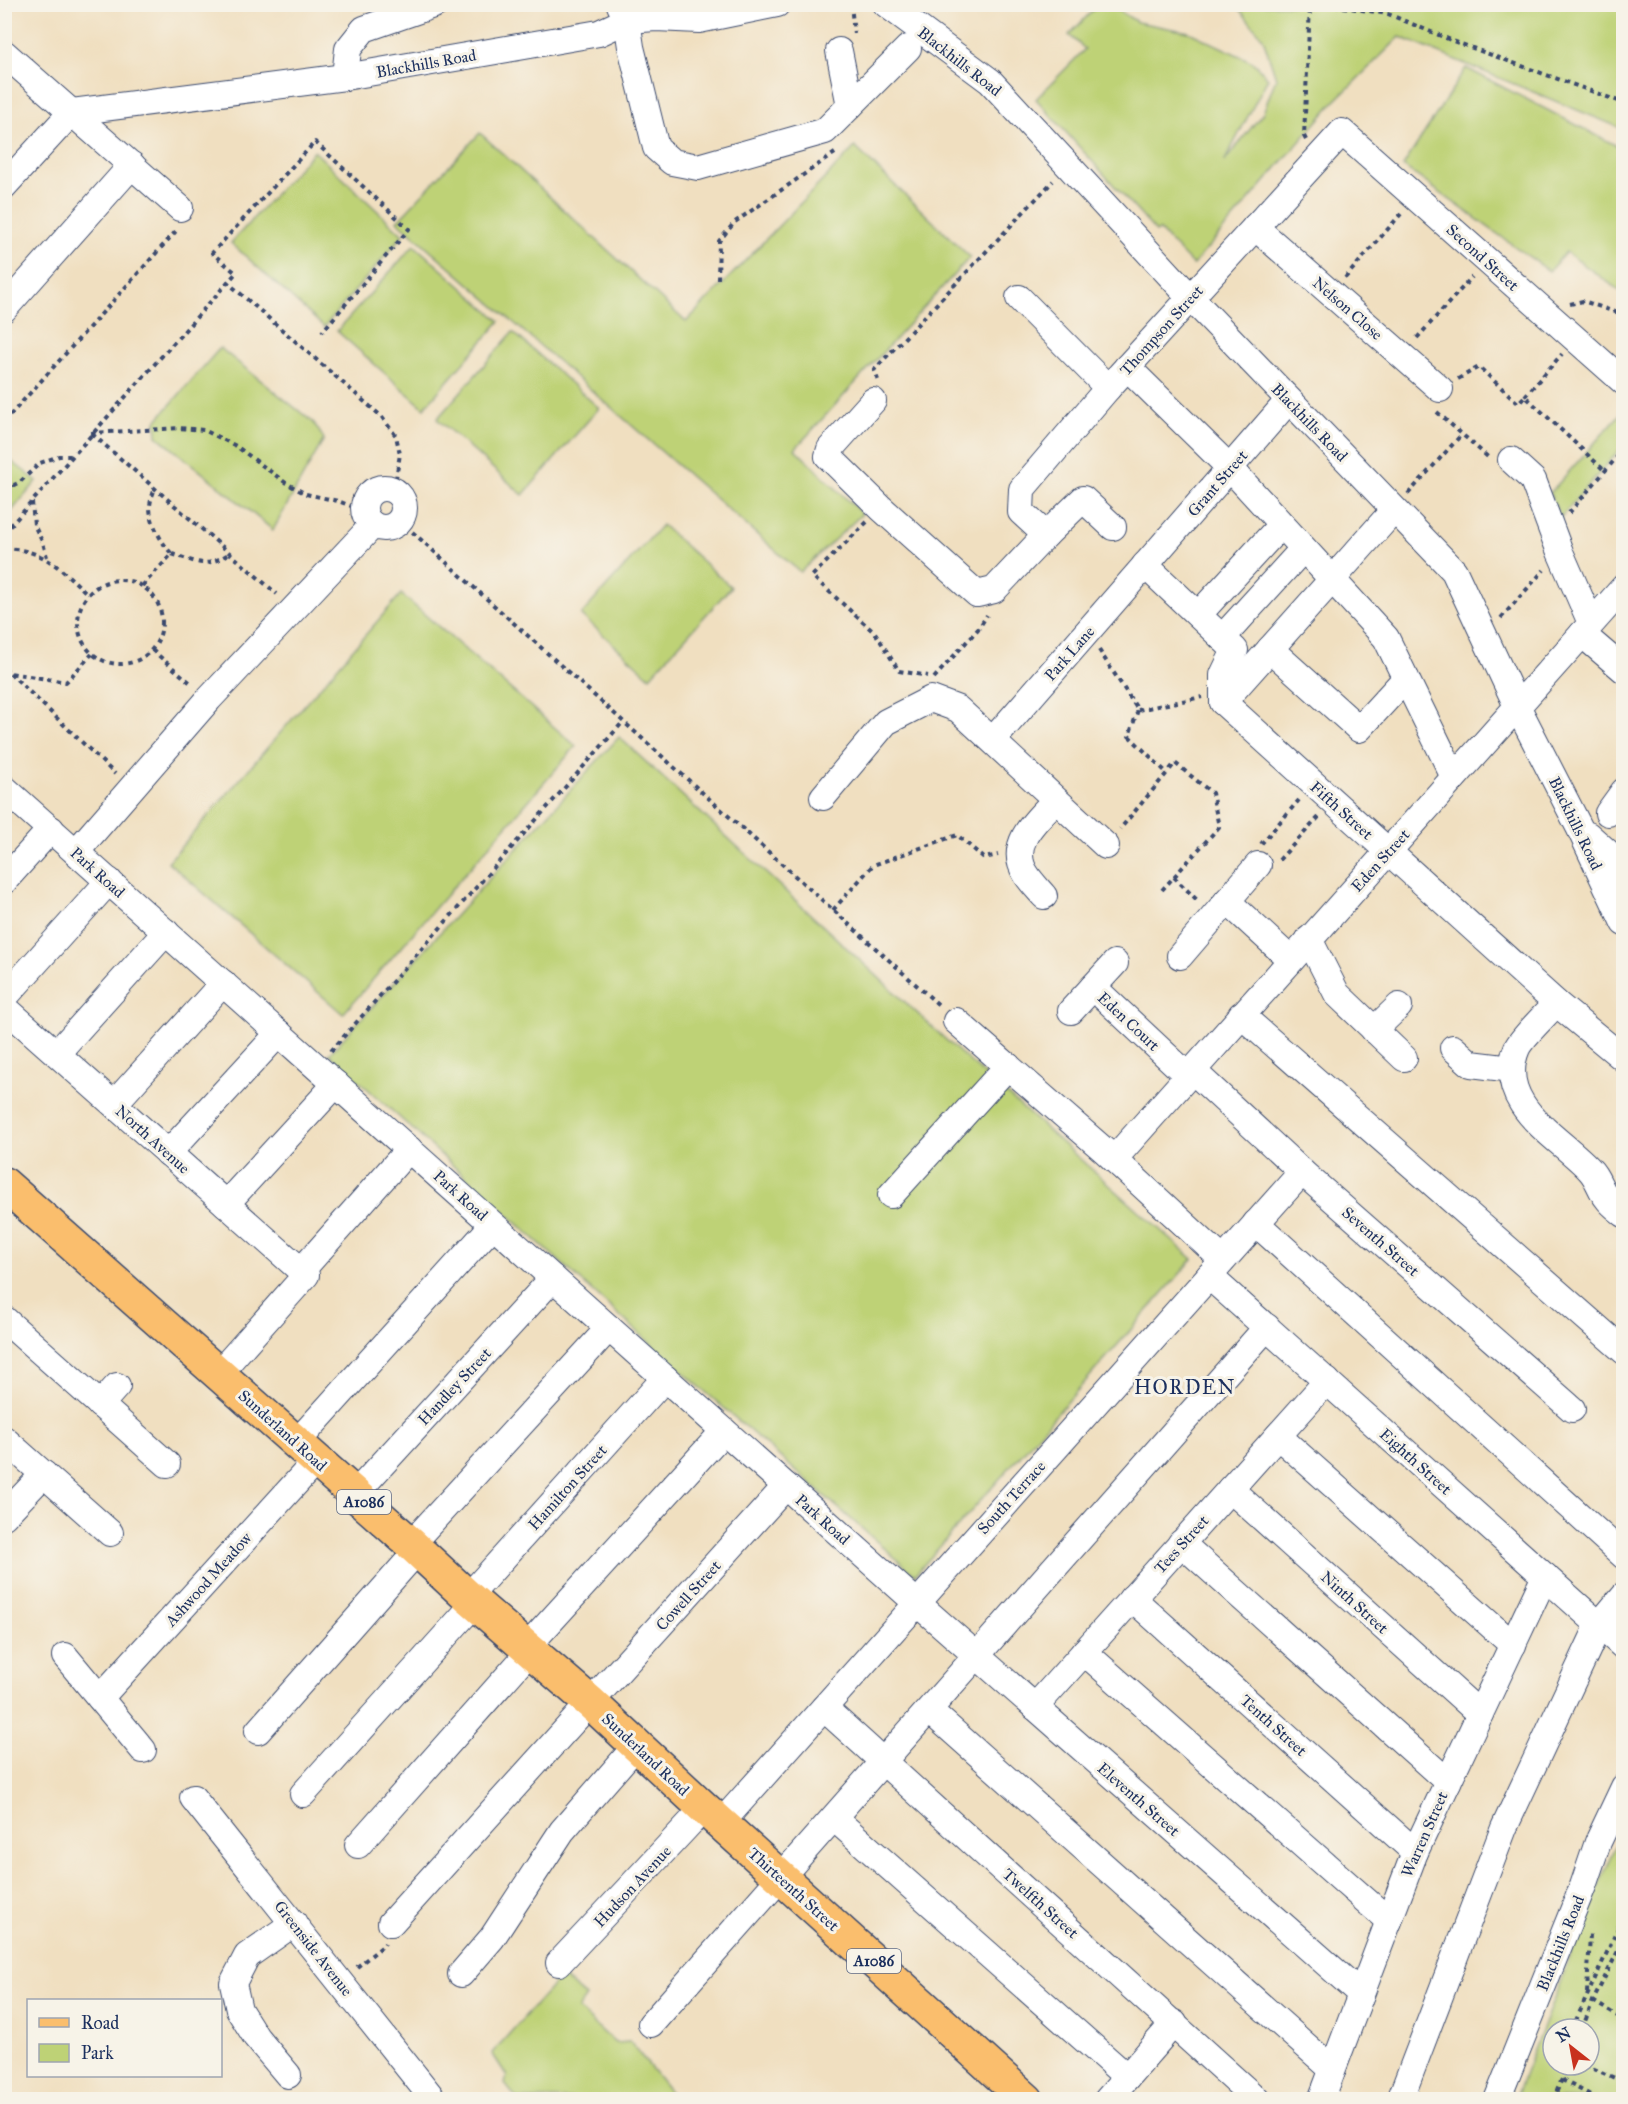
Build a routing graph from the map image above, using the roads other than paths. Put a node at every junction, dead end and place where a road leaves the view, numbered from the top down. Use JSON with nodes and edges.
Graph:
{"nodes":[{"id":1,"x":436,"y":4,"type":"edge"},
{"id":2,"x":777,"y":4,"type":"edge"},
{"id":3,"x":886,"y":4,"type":"edge"},
{"id":4,"x":623,"y":12,"type":"edge"},
{"id":5,"x":908,"y":48,"type":"dead end"},
{"id":6,"x":839,"y":51,"type":"dead end"},
{"id":7,"x":4,"y":53,"type":"edge"},
{"id":8,"x":345,"y":77,"type":"junction"},
{"id":9,"x":850,"y":106,"type":"junction"},
{"id":10,"x":72,"y":112,"type":"junction"},
{"id":11,"x":1342,"y":132,"type":"joint"},
{"id":12,"x":132,"y":165,"type":"junction"},
{"id":13,"x":4,"y":186,"type":"edge"},
{"id":14,"x":180,"y":208,"type":"road end"},
{"id":15,"x":1255,"y":227,"type":"junction"},
{"id":16,"x":1190,"y":297,"type":"junction"},
{"id":17,"x":1018,"y":298,"type":"dead end"},
{"id":18,"x":4,"y":309,"type":"edge"},
{"id":19,"x":1126,"y":367,"type":"junction"},
{"id":20,"x":1623,"y":382,"type":"edge"},
{"id":21,"x":1108,"y":388,"type":"junction"},
{"id":22,"x":1440,"y":389,"type":"road end"},
{"id":23,"x":1289,"y":400,"type":"junction"},
{"id":24,"x":873,"y":401,"type":"road end"},
{"id":25,"x":1511,"y":460,"type":"road end"},
{"id":26,"x":1230,"y":468,"type":"junction"},
{"id":27,"x":1394,"y":510,"type":"junction"},
{"id":28,"x":369,"y":519,"type":"junction"},
{"id":29,"x":1281,"y":525,"type":"junction"},
{"id":30,"x":1113,"y":527,"type":"dead end"},
{"id":31,"x":1046,"y":535,"type":"junction"},
{"id":32,"x":1302,"y":549,"type":"junction"},
{"id":33,"x":1145,"y":565,"type":"junction"},
{"id":34,"x":1331,"y":580,"type":"junction"},
{"id":35,"x":1623,"y":587,"type":"edge"},
{"id":36,"x":1198,"y":615,"type":"junction"},
{"id":37,"x":1587,"y":628,"type":"junction"},
{"id":38,"x":1222,"y":638,"type":"junction"},
{"id":39,"x":1270,"y":649,"type":"junction"},
{"id":40,"x":1623,"y":670,"type":"edge"},
{"id":41,"x":1406,"y":678,"type":"junction"},
{"id":42,"x":1223,"y":697,"type":"junction"},
{"id":43,"x":1517,"y":706,"type":"junction"},
{"id":44,"x":993,"y":740,"type":"junction"},
{"id":45,"x":1454,"y":777,"type":"junction"},
{"id":46,"x":4,"y":788,"type":"edge"},
{"id":47,"x":1623,"y":791,"type":"edge"},
{"id":48,"x":823,"y":797,"type":"dead end"},
{"id":49,"x":1055,"y":801,"type":"junction"},
{"id":50,"x":1608,"y":813,"type":"dead end"},
{"id":51,"x":1579,"y":827,"type":"junction"},
{"id":52,"x":51,"y":829,"type":"junction"},
{"id":53,"x":1106,"y":846,"type":"road end"},
{"id":54,"x":1388,"y":851,"type":"junction"},
{"id":55,"x":76,"y":852,"type":"junction"},
{"id":56,"x":1262,"y":861,"type":"road end"},
{"id":57,"x":1623,"y":867,"type":"edge"},
{"id":58,"x":4,"y":881,"type":"edge"},
{"id":59,"x":109,"y":881,"type":"junction"},
{"id":60,"x":1044,"y":896,"type":"dead end"},
{"id":61,"x":1220,"y":909,"type":"junction"},
{"id":62,"x":1623,"y":923,"type":"edge"},
{"id":63,"x":166,"y":932,"type":"junction"},
{"id":64,"x":1309,"y":939,"type":"junction"},
{"id":65,"x":1180,"y":956,"type":"dead end"},
{"id":66,"x":1291,"y":960,"type":"junction"},
{"id":67,"x":1115,"y":963,"type":"dead end"},
{"id":68,"x":223,"y":983,"type":"junction"},
{"id":69,"x":1093,"y":987,"type":"junction"},
{"id":70,"x":4,"y":998,"type":"edge"},
{"id":71,"x":1557,"y":1003,"type":"junction"},
{"id":72,"x":1399,"y":1006,"type":"dead end"},
{"id":73,"x":4,"y":1007,"type":"edge"},
{"id":74,"x":1071,"y":1011,"type":"dead end"},
{"id":75,"x":1241,"y":1015,"type":"junction"},
{"id":76,"x":956,"y":1021,"type":"road end"},
{"id":77,"x":1374,"y":1030,"type":"junction"},
{"id":78,"x":279,"y":1033,"type":"junction"},
{"id":79,"x":1453,"y":1048,"type":"dead end"},
{"id":80,"x":57,"y":1053,"type":"junction"},
{"id":81,"x":1404,"y":1058,"type":"dead end"},
{"id":82,"x":1623,"y":1059,"type":"edge"},
{"id":83,"x":1008,"y":1066,"type":"junction"},
{"id":84,"x":1512,"y":1069,"type":"junction"},
{"id":85,"x":1190,"y":1073,"type":"junction"},
{"id":86,"x":336,"y":1084,"type":"junction"},
{"id":87,"x":114,"y":1104,"type":"junction"},
{"id":88,"x":409,"y":1149,"type":"junction"},
{"id":89,"x":168,"y":1153,"type":"junction"},
{"id":90,"x":1114,"y":1160,"type":"junction"},
{"id":91,"x":1302,"y":1172,"type":"junction"},
{"id":92,"x":4,"y":1184,"type":"edge"},
{"id":93,"x":891,"y":1195,"type":"dead end"},
{"id":94,"x":226,"y":1204,"type":"junction"},
{"id":95,"x":1623,"y":1214,"type":"edge"},
{"id":96,"x":1256,"y":1223,"type":"junction"},
{"id":97,"x":493,"y":1225,"type":"junction"},
{"id":98,"x":1216,"y":1268,"type":"junction"},
{"id":99,"x":302,"y":1271,"type":"junction"},
{"id":100,"x":554,"y":1278,"type":"junction"},
{"id":101,"x":4,"y":1319,"type":"edge"},
{"id":102,"x":1267,"y":1327,"type":"junction"},
{"id":103,"x":609,"y":1328,"type":"junction"},
{"id":104,"x":1623,"y":1351,"type":"edge"},
{"id":105,"x":219,"y":1373,"type":"junction"},
{"id":106,"x":665,"y":1378,"type":"junction"},
{"id":107,"x":1327,"y":1381,"type":"junction"},
{"id":108,"x":1572,"y":1409,"type":"dead end"},
{"id":109,"x":724,"y":1431,"type":"junction"},
{"id":110,"x":1278,"y":1436,"type":"junction"},
{"id":111,"x":4,"y":1439,"type":"edge"},
{"id":112,"x":306,"y":1451,"type":"junction"},
{"id":113,"x":167,"y":1464,"type":"dead end"},
{"id":114,"x":44,"y":1474,"type":"junction"},
{"id":115,"x":786,"y":1486,"type":"junction"},
{"id":116,"x":1230,"y":1489,"type":"junction"},
{"id":117,"x":356,"y":1494,"type":"junction"},
{"id":118,"x":4,"y":1516,"type":"edge"},
{"id":119,"x":110,"y":1533,"type":"dead end"},
{"id":120,"x":1181,"y":1543,"type":"junction"},
{"id":121,"x":415,"y":1547,"type":"junction"},
{"id":122,"x":1623,"y":1556,"type":"edge"},
{"id":123,"x":1545,"y":1576,"type":"junction"},
{"id":124,"x":1623,"y":1595,"type":"edge"},
{"id":125,"x":1132,"y":1598,"type":"junction"},
{"id":126,"x":472,"y":1600,"type":"junction"},
{"id":127,"x":917,"y":1603,"type":"junction"},
{"id":128,"x":1599,"y":1624,"type":"junction"},
{"id":129,"x":1513,"y":1645,"type":"junction"},
{"id":130,"x":1623,"y":1647,"type":"edge"},
{"id":131,"x":529,"y":1648,"type":"junction"},
{"id":132,"x":1084,"y":1652,"type":"junction"},
{"id":133,"x":65,"y":1656,"type":"dead end"},
{"id":134,"x":977,"y":1656,"type":"junction"},
{"id":135,"x":100,"y":1698,"type":"junction"},
{"id":136,"x":591,"y":1703,"type":"junction"},
{"id":137,"x":1035,"y":1707,"type":"junction"},
{"id":138,"x":824,"y":1708,"type":"junction"},
{"id":139,"x":929,"y":1710,"type":"junction"},
{"id":140,"x":1480,"y":1714,"type":"junction"},
{"id":141,"x":258,"y":1731,"type":"dead end"},
{"id":142,"x":636,"y":1746,"type":"junction"},
{"id":143,"x":143,"y":1750,"type":"dead end"},
{"id":144,"x":884,"y":1762,"type":"junction"},
{"id":145,"x":1448,"y":1782,"type":"junction"},
{"id":146,"x":1623,"y":1787,"type":"edge"},
{"id":147,"x":303,"y":1794,"type":"dead end"},
{"id":148,"x":193,"y":1797,"type":"dead end"},
{"id":149,"x":712,"y":1815,"type":"junction"},
{"id":150,"x":834,"y":1818,"type":"junction"},
{"id":151,"x":358,"y":1845,"type":"dead end"},
{"id":152,"x":1415,"y":1852,"type":"junction"},
{"id":153,"x":782,"y":1878,"type":"junction"},
{"id":154,"x":1389,"y":1921,"type":"junction"},
{"id":155,"x":294,"y":1923,"type":"junction"},
{"id":156,"x":391,"y":1923,"type":"road end"},
{"id":157,"x":559,"y":1963,"type":"dead end"},
{"id":158,"x":461,"y":1974,"type":"dead end"},
{"id":159,"x":1360,"y":1994,"type":"junction"},
{"id":160,"x":1174,"y":2023,"type":"junction"},
{"id":161,"x":651,"y":2024,"type":"dead end"},
{"id":162,"x":1332,"y":2069,"type":"junction"},
{"id":163,"x":288,"y":2075,"type":"dead end"},
{"id":164,"x":1127,"y":2077,"type":"junction"},
{"id":165,"x":434,"y":2100,"type":"edge"},
{"id":166,"x":1027,"y":2100,"type":"edge"},
{"id":167,"x":1107,"y":2100,"type":"edge"},
{"id":168,"x":1257,"y":2100,"type":"edge"},
{"id":169,"x":1321,"y":2100,"type":"edge"},
{"id":170,"x":1400,"y":2100,"type":"edge"},
{"id":171,"x":1497,"y":2100,"type":"edge"}],
"edges":[{"from":1,"to":8,"type":"street"},
{"from":2,"to":4,"type":"street","name":"Blackhills Road"},
{"from":3,"to":16,"type":"street","name":"Blackhills Road"},
{"from":4,"to":8,"type":"street","name":"Blackhills Road"},
{"from":4,"to":9,"type":"street"},
{"from":5,"to":9,"type":"street"},
{"from":6,"to":9,"type":"street"},
{"from":7,"to":10,"type":"street"},
{"from":8,"to":10,"type":"street","name":"Blackhills Road"},
{"from":10,"to":12,"type":"street"},
{"from":10,"to":13,"type":"street"},
{"from":11,"to":15,"type":"street","name":"Thompson Street"},
{"from":11,"to":20,"type":"street","name":"Second Street"},
{"from":12,"to":14,"type":"street"},
{"from":12,"to":18,"type":"street"},
{"from":15,"to":16,"type":"street","name":"Thompson Street"},
{"from":15,"to":22,"type":"street","name":"Nelson Close"},
{"from":16,"to":19,"type":"street","name":"Thompson Street"},
{"from":16,"to":23,"type":"street","name":"Blackhills Road"},
{"from":17,"to":21,"type":"street"},
{"from":19,"to":21,"type":"street","name":"Thompson Street"},
{"from":19,"to":26,"type":"street"},
{"from":21,"to":31,"type":"street","name":"Thompson Street"},
{"from":23,"to":26,"type":"street","name":"Grant Street"},
{"from":23,"to":27,"type":"street","name":"Blackhills Road"},
{"from":24,"to":31,"type":"street"},
{"from":25,"to":37,"type":"street"},
{"from":26,"to":29,"type":"street"},
{"from":26,"to":33,"type":"street","name":"Grant Street"},
{"from":27,"to":34,"type":"street"},
{"from":27,"to":43,"type":"street","name":"Blackhills Road"},
{"from":28,"to":28,"type":"street"},
{"from":28,"to":55,"type":"street"},
{"from":29,"to":32,"type":"street"},
{"from":29,"to":36,"type":"street"},
{"from":30,"to":31,"type":"street"},
{"from":32,"to":34,"type":"street"},
{"from":32,"to":38,"type":"street"},
{"from":33,"to":36,"type":"street"},
{"from":33,"to":44,"type":"street","name":"Park Lane"},
{"from":34,"to":39,"type":"street"},
{"from":34,"to":41,"type":"street"},
{"from":35,"to":37,"type":"street","name":"Eden Street"},
{"from":36,"to":38,"type":"street"},
{"from":37,"to":40,"type":"street"},
{"from":37,"to":43,"type":"street","name":"Eden Street"},
{"from":38,"to":42,"type":"street"},
{"from":39,"to":41,"type":"street"},
{"from":39,"to":42,"type":"street"},
{"from":41,"to":45,"type":"street"},
{"from":42,"to":54,"type":"street","name":"Fifth Street"},
{"from":43,"to":45,"type":"street","name":"Eden Street"},
{"from":43,"to":51,"type":"street","name":"Blackhills Road"},
{"from":44,"to":48,"type":"street"},
{"from":44,"to":49,"type":"street"},
{"from":45,"to":54,"type":"street","name":"Eden Street"},
{"from":46,"to":52,"type":"street","name":"Park Road"},
{"from":47,"to":50,"type":"street"},
{"from":49,"to":53,"type":"street"},
{"from":49,"to":60,"type":"street"},
{"from":51,"to":57,"type":"street"},
{"from":51,"to":62,"type":"street","name":"Blackhills Road"},
{"from":52,"to":55,"type":"street","name":"Park Road"},
{"from":52,"to":58,"type":"street"},
{"from":54,"to":64,"type":"street","name":"Eden Street"},
{"from":54,"to":71,"type":"street","name":"Fifth Street"},
{"from":55,"to":59,"type":"street","name":"Park Road"},
{"from":56,"to":61,"type":"street"},
{"from":59,"to":63,"type":"street","name":"Park Road"},
{"from":59,"to":70,"type":"street"},
{"from":61,"to":65,"type":"street"},
{"from":61,"to":66,"type":"street"},
{"from":63,"to":68,"type":"street","name":"Park Road"},
{"from":63,"to":80,"type":"street"},
{"from":64,"to":66,"type":"street","name":"Eden Street"},
{"from":64,"to":77,"type":"street"},
{"from":66,"to":75,"type":"street","name":"Eden Street"},
{"from":67,"to":69,"type":"street"},
{"from":68,"to":78,"type":"street","name":"Park Road"},
{"from":68,"to":87,"type":"street"},
{"from":69,"to":74,"type":"street","name":"Eden Court"},
{"from":69,"to":85,"type":"street","name":"Eden Court"},
{"from":71,"to":82,"type":"street","name":"Fifth Street"},
{"from":71,"to":84,"type":"street"},
{"from":72,"to":77,"type":"street"},
{"from":73,"to":80,"type":"street","name":"North Avenue"},
{"from":75,"to":85,"type":"street","name":"Eden Street"},
{"from":75,"to":104,"type":"street"},
{"from":76,"to":83,"type":"street","name":"Eighth Street"},
{"from":77,"to":81,"type":"street"},
{"from":78,"to":86,"type":"street","name":"Park Road"},
{"from":78,"to":89,"type":"street"},
{"from":79,"to":84,"type":"street"},
{"from":80,"to":87,"type":"street","name":"North Avenue"},
{"from":83,"to":90,"type":"street","name":"Eighth Street"},
{"from":83,"to":93,"type":"street"},
{"from":84,"to":95,"type":"street"},
{"from":85,"to":90,"type":"street","name":"Eden Street"},
{"from":85,"to":91,"type":"street","name":"Seventh Street"},
{"from":86,"to":88,"type":"street","name":"Park Road"},
{"from":86,"to":94,"type":"street"},
{"from":87,"to":89,"type":"street","name":"North Avenue"},
{"from":88,"to":97,"type":"street","name":"Park Road"},
{"from":88,"to":99,"type":"street"},
{"from":89,"to":94,"type":"street","name":"North Avenue"},
{"from":90,"to":98,"type":"street","name":"Eighth Street"},
{"from":91,"to":96,"type":"street","name":"South Terrace"},
{"from":91,"to":108,"type":"street","name":"Seventh Street"},
{"from":92,"to":105,"type":"main road","name":"Sunderland Road","number":"A1086"},
{"from":94,"to":99,"type":"street","name":"North Avenue"},
{"from":96,"to":98,"type":"street","name":"South Terrace"},
{"from":96,"to":122,"type":"street"},
{"from":97,"to":100,"type":"street","name":"Park Road"},
{"from":97,"to":112,"type":"street","name":"Ashwood Meadow"},
{"from":98,"to":102,"type":"street","name":"Eighth Street"},
{"from":98,"to":127,"type":"street","name":"South Terrace"},
{"from":99,"to":105,"type":"street"},
{"from":100,"to":103,"type":"street","name":"Park Road"},
{"from":100,"to":117,"type":"street","name":"Handley Street"},
{"from":101,"to":113,"type":"street"},
{"from":102,"to":107,"type":"street","name":"Eighth Street"},
{"from":102,"to":134,"type":"street"},
{"from":103,"to":106,"type":"street","name":"Park Road"},
{"from":103,"to":121,"type":"street"},
{"from":105,"to":112,"type":"main road","name":"Sunderland Road","number":"A1086"},
{"from":106,"to":109,"type":"street","name":"Park Road"},
{"from":106,"to":126,"type":"street","name":"Hamilton Street"},
{"from":107,"to":110,"type":"street","name":"Tees Street"},
{"from":107,"to":123,"type":"street","name":"Eighth Street"},
{"from":109,"to":115,"type":"street","name":"Park Road"},
{"from":109,"to":131,"type":"street"},
{"from":110,"to":116,"type":"street","name":"Tees Street"},
{"from":110,"to":129,"type":"street"},
{"from":111,"to":114,"type":"street"},
{"from":112,"to":117,"type":"main road","name":"Sunderland Road","number":"A1086"},
{"from":112,"to":135,"type":"street","name":"Ashwood Meadow"},
{"from":114,"to":118,"type":"street"},
{"from":114,"to":119,"type":"street"},
{"from":115,"to":127,"type":"street","name":"Park Road"},
{"from":115,"to":136,"type":"street","name":"Cowell Street"},
{"from":116,"to":120,"type":"street","name":"Tees Street"},
{"from":116,"to":140,"type":"street","name":"Ninth Street"},
{"from":117,"to":121,"type":"main road","name":"Sunderland Road","number":"A1086"},
{"from":120,"to":125,"type":"street","name":"Tees Street"},
{"from":120,"to":145,"type":"street"},
{"from":121,"to":126,"type":"main road","name":"Sunderland Road","number":"A1086"},
{"from":121,"to":141,"type":"street"},
{"from":123,"to":128,"type":"street","name":"Eighth Street"},
{"from":123,"to":129,"type":"street","name":"Warren Street"},
{"from":124,"to":128,"type":"street"},
{"from":125,"to":132,"type":"street","name":"Tees Street"},
{"from":125,"to":152,"type":"street","name":"Tenth Street"},
{"from":126,"to":131,"type":"main road","name":"Sunderland Road","number":"A1086"},
{"from":126,"to":147,"type":"street","name":"Hamilton Street"},
{"from":127,"to":134,"type":"street","name":"Eleventh Street"},
{"from":127,"to":138,"type":"street","name":"South Terrace"},
{"from":128,"to":130,"type":"street","name":"Eighth Street"},
{"from":128,"to":170,"type":"street"},
{"from":129,"to":140,"type":"street","name":"Warren Street"},
{"from":131,"to":136,"type":"main road","name":"Sunderland Road","number":"A1086"},
{"from":131,"to":151,"type":"street"},
{"from":132,"to":137,"type":"street","name":"Tees Street"},
{"from":132,"to":154,"type":"street"},
{"from":133,"to":135,"type":"street"},
{"from":134,"to":137,"type":"street","name":"Eleventh Street"},
{"from":134,"to":139,"type":"street"},
{"from":135,"to":143,"type":"street"},
{"from":136,"to":142,"type":"main road","name":"Sunderland Road","number":"A1086"},
{"from":136,"to":156,"type":"street","name":"Cowell Street"},
{"from":137,"to":159,"type":"street","name":"Eleventh Street"},
{"from":138,"to":144,"type":"street","name":"Twelfth Street"},
{"from":138,"to":149,"type":"street","name":"South Terrace"},
{"from":139,"to":144,"type":"street"},
{"from":139,"to":162,"type":"street"},
{"from":140,"to":145,"type":"street","name":"Warren Street"},
{"from":142,"to":149,"type":"main road","name":"Sunderland Road","number":"A1086"},
{"from":142,"to":158,"type":"street"},
{"from":144,"to":150,"type":"street"},
{"from":144,"to":160,"type":"street","name":"Twelfth Street"},
{"from":145,"to":152,"type":"street","name":"Warren Street"},
{"from":146,"to":171,"type":"street","name":"Blackhills Road"},
{"from":148,"to":155,"type":"street","name":"Greenside Avenue"},
{"from":149,"to":153,"type":"main road","name":"Thirteenth Street","number":"A1086"},
{"from":149,"to":157,"type":"street","name":"Hudson Avenue"},
{"from":150,"to":153,"type":"street"},
{"from":150,"to":164,"type":"street"},
{"from":152,"to":154,"type":"street","name":"Warren Street"},
{"from":153,"to":161,"type":"street"},
{"from":153,"to":166,"type":"main road","name":"Thirteenth Street","number":"A1086"},
{"from":154,"to":159,"type":"street","name":"Warren Street"},
{"from":155,"to":163,"type":"street"},
{"from":155,"to":165,"type":"street","name":"Greenside Avenue"},
{"from":159,"to":162,"type":"street","name":"Warren Street"},
{"from":160,"to":164,"type":"street"},
{"from":160,"to":168,"type":"street","name":"Twelfth Street"},
{"from":162,"to":169,"type":"street","name":"Warren Street"},
{"from":164,"to":167,"type":"street"}]}
